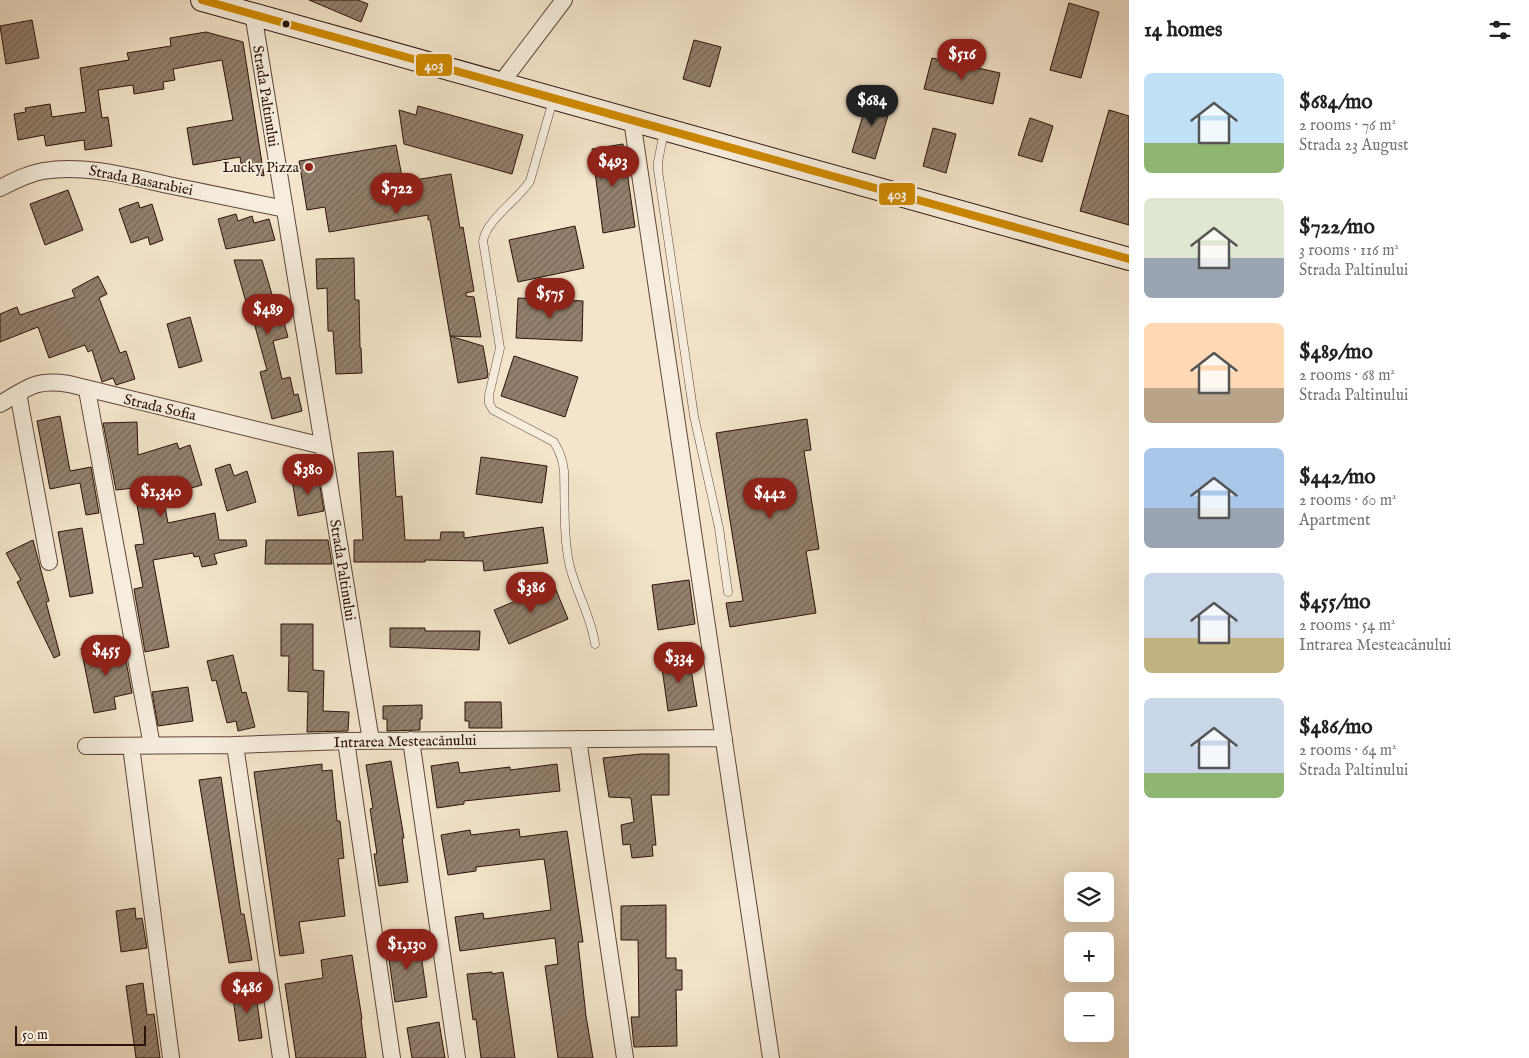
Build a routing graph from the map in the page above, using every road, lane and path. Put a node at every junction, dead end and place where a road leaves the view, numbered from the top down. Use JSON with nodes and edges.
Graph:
{"nodes":[{"id":1,"x":202,"y":0,"type":"edge"},
{"id":2,"x":562,"y":1,"type":"edge"},
{"id":3,"x":253,"y":13,"type":"junction"},
{"id":4,"x":501,"y":83,"type":"junction"},
{"id":5,"x":553,"y":97,"type":"junction"},
{"id":6,"x":632,"y":120,"type":"junction"},
{"id":7,"x":664,"y":129,"type":"junction"},
{"id":8,"x":0,"y":188,"type":"edge"},
{"id":9,"x":284,"y":210,"type":"junction"},
{"id":10,"x":1129,"y":259,"type":"edge"},
{"id":11,"x":87,"y":390,"type":"junction"},
{"id":12,"x":18,"y":393,"type":"junction"},
{"id":13,"x":0,"y":404,"type":"edge"},
{"id":14,"x":323,"y":446,"type":"junction"},
{"id":15,"x":49,"y":562,"type":"dead end"},
{"id":16,"x":728,"y":592,"type":"dead end"},
{"id":17,"x":596,"y":644,"type":"dead end"},
{"id":18,"x":724,"y":738,"type":"junction"},
{"id":19,"x":578,"y":739,"type":"junction"},
{"id":20,"x":412,"y":740,"type":"junction"},
{"id":21,"x":346,"y":741,"type":"junction"},
{"id":22,"x":371,"y":741,"type":"junction"},
{"id":23,"x":235,"y":745,"type":"junction"},
{"id":24,"x":86,"y":746,"type":"dead end"},
{"id":25,"x":131,"y":746,"type":"junction"},
{"id":26,"x":152,"y":746,"type":"junction"},
{"id":27,"x":171,"y":1058,"type":"edge"},
{"id":28,"x":281,"y":1058,"type":"edge"},
{"id":29,"x":392,"y":1058,"type":"edge"},
{"id":30,"x":457,"y":1058,"type":"edge"},
{"id":31,"x":625,"y":1058,"type":"edge"},
{"id":32,"x":771,"y":1058,"type":"edge"}],
"edges":[{"from":1,"to":3,"type":"main road"},
{"from":2,"to":4,"type":"street"},
{"from":3,"to":4,"type":"main road"},
{"from":3,"to":9,"type":"street","name":"Strada Paltinului"},
{"from":4,"to":5,"type":"main road"},
{"from":5,"to":6,"type":"main road"},
{"from":5,"to":17,"type":"lane"},
{"from":6,"to":7,"type":"main road"},
{"from":6,"to":18,"type":"street"},
{"from":7,"to":10,"type":"main road"},
{"from":7,"to":16,"type":"lane"},
{"from":8,"to":9,"type":"street","name":"Strada Basarabiei"},
{"from":9,"to":14,"type":"street","name":"Strada Paltinului"},
{"from":11,"to":12,"type":"street","name":"Strada Sofia"},
{"from":11,"to":14,"type":"street","name":"Strada Sofia"},
{"from":11,"to":26,"type":"street"},
{"from":12,"to":13,"type":"street","name":"Strada Sofia"},
{"from":12,"to":15,"type":"street"},
{"from":14,"to":22,"type":"street","name":"Strada Paltinului"},
{"from":18,"to":19,"type":"street","name":"Intrarea Mesteacănului"},
{"from":18,"to":32,"type":"street"},
{"from":19,"to":20,"type":"street","name":"Intrarea Mesteacănului"},
{"from":19,"to":31,"type":"street"},
{"from":20,"to":22,"type":"street","name":"Intrarea Mesteacănului"},
{"from":20,"to":30,"type":"street"},
{"from":21,"to":22,"type":"street","name":"Intrarea Mesteacănului"},
{"from":21,"to":23,"type":"street","name":"Intrarea Mesteacănului"},
{"from":21,"to":29,"type":"street"},
{"from":23,"to":26,"type":"street","name":"Intrarea Mesteacănului"},
{"from":23,"to":28,"type":"street"},
{"from":24,"to":25,"type":"street","name":"Intrarea Mesteacănului"},
{"from":25,"to":26,"type":"street","name":"Intrarea Mesteacănului"},
{"from":25,"to":27,"type":"street"}]}
